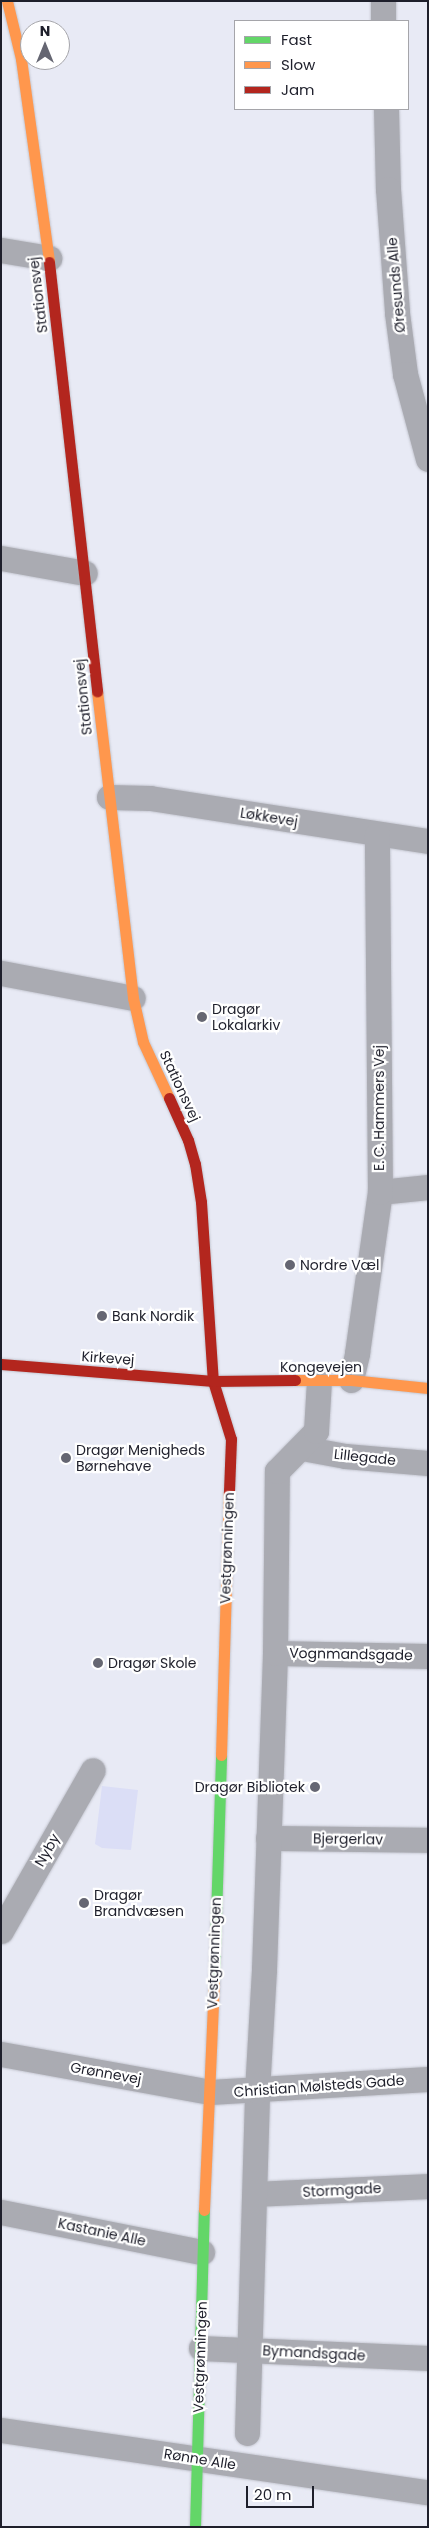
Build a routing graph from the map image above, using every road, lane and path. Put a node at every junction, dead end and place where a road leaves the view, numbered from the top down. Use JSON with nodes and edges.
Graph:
{"nodes":[{"id":1,"x":7,"y":1,"type":"edge"},
{"id":2,"x":383,"y":1,"type":"edge"},
{"id":3,"x":383,"y":20,"type":"edge"},
{"id":4,"x":386,"y":110,"type":"edge"},
{"id":5,"x":1,"y":250,"type":"edge"},
{"id":6,"x":49,"y":258,"type":"junction"},
{"id":7,"x":423,"y":423,"type":"edge"},
{"id":8,"x":428,"y":458,"type":"edge"},
{"id":9,"x":1,"y":558,"type":"edge"},
{"id":10,"x":85,"y":573,"type":"junction"},
{"id":11,"x":109,"y":796,"type":"junction"},
{"id":12,"x":378,"y":835,"type":"junction"},
{"id":13,"x":428,"y":841,"type":"edge"},
{"id":14,"x":1,"y":973,"type":"edge"},
{"id":15,"x":133,"y":998,"type":"junction"},
{"id":16,"x":428,"y":1187,"type":"edge"},
{"id":17,"x":380,"y":1192,"type":"junction"},
{"id":18,"x":1,"y":1364,"type":"edge"},
{"id":19,"x":351,"y":1380,"type":"junction"},
{"id":20,"x":213,"y":1381,"type":"junction"},
{"id":21,"x":319,"y":1381,"type":"junction"},
{"id":22,"x":428,"y":1388,"type":"edge"},
{"id":23,"x":302,"y":1448,"type":"junction"},
{"id":24,"x":428,"y":1463,"type":"edge"},
{"id":25,"x":275,"y":1653,"type":"junction"},
{"id":26,"x":428,"y":1656,"type":"edge"},
{"id":27,"x":93,"y":1770,"type":"dead end"},
{"id":28,"x":268,"y":1838,"type":"junction"},
{"id":29,"x":428,"y":1840,"type":"edge"},
{"id":30,"x":1,"y":1930,"type":"edge"},
{"id":31,"x":1,"y":2054,"type":"edge"},
{"id":32,"x":428,"y":2079,"type":"edge"},
{"id":33,"x":257,"y":2091,"type":"junction"},
{"id":34,"x":210,"y":2092,"type":"junction"},
{"id":35,"x":428,"y":2186,"type":"edge"},
{"id":36,"x":255,"y":2194,"type":"junction"},
{"id":37,"x":1,"y":2212,"type":"edge"},
{"id":38,"x":202,"y":2252,"type":"junction"},
{"id":39,"x":201,"y":2348,"type":"junction"},
{"id":40,"x":251,"y":2350,"type":"junction"},
{"id":41,"x":428,"y":2358,"type":"edge"},
{"id":42,"x":1,"y":2430,"type":"edge"},
{"id":43,"x":247,"y":2433,"type":"dead end"},
{"id":44,"x":196,"y":2458,"type":"junction"},
{"id":45,"x":428,"y":2492,"type":"edge"},
{"id":46,"x":195,"y":2527,"type":"edge"}],
"edges":[{"from":1,"to":6,"type":"street","name":"Stationsvej"},
{"from":2,"to":3,"type":"street"},
{"from":4,"to":7,"type":"street","name":"Øresunds Alle"},
{"from":5,"to":6,"type":"street"},
{"from":6,"to":10,"type":"street","name":"Stationsvej"},
{"from":7,"to":8,"type":"street","name":"Øresunds Alle"},
{"from":9,"to":10,"type":"street"},
{"from":10,"to":11,"type":"street","name":"Stationsvej"},
{"from":11,"to":12,"type":"street","name":"Løkkevej"},
{"from":11,"to":15,"type":"street","name":"Stationsvej"},
{"from":12,"to":13,"type":"street","name":"Løkkevej"},
{"from":12,"to":17,"type":"street","name":"E. C. Hammers Vej"},
{"from":14,"to":15,"type":"street"},
{"from":15,"to":20,"type":"street","name":"Stationsvej"},
{"from":16,"to":17,"type":"street"},
{"from":17,"to":19,"type":"street","name":"E. C. Hammers Vej"},
{"from":18,"to":20,"type":"street","name":"Kirkevej"},
{"from":19,"to":21,"type":"street","name":"Kongevejen"},
{"from":19,"to":22,"type":"street","name":"Kongevejen"},
{"from":20,"to":21,"type":"street","name":"Kongevejen"},
{"from":20,"to":34,"type":"street","name":"Vestgrønningen"},
{"from":21,"to":23,"type":"street"},
{"from":23,"to":24,"type":"street","name":"Lillegade"},
{"from":23,"to":25,"type":"street"},
{"from":25,"to":26,"type":"street","name":"Vognmandsgade"},
{"from":25,"to":28,"type":"street"},
{"from":27,"to":30,"type":"street","name":"Nyby"},
{"from":28,"to":29,"type":"street","name":"Bjergerlav"},
{"from":28,"to":33,"type":"street"},
{"from":31,"to":34,"type":"street","name":"Grønnevej"},
{"from":32,"to":33,"type":"street","name":"Christian Mølsteds Gade"},
{"from":33,"to":34,"type":"street","name":"Christian Mølsteds Gade"},
{"from":33,"to":36,"type":"street"},
{"from":34,"to":38,"type":"street","name":"Vestgrønningen"},
{"from":35,"to":36,"type":"street","name":"Stormgade"},
{"from":36,"to":40,"type":"street"},
{"from":37,"to":38,"type":"street","name":"Kastanie Alle"},
{"from":38,"to":39,"type":"street","name":"Vestgrønningen"},
{"from":39,"to":40,"type":"street","name":"Bymandsgade"},
{"from":39,"to":44,"type":"street","name":"Vestgrønningen"},
{"from":40,"to":41,"type":"street","name":"Bymandsgade"},
{"from":40,"to":43,"type":"street"},
{"from":42,"to":44,"type":"street","name":"Rønne Alle"},
{"from":44,"to":45,"type":"street","name":"Rønne Alle"},
{"from":44,"to":46,"type":"street","name":"Vestgrønningen"}]}
